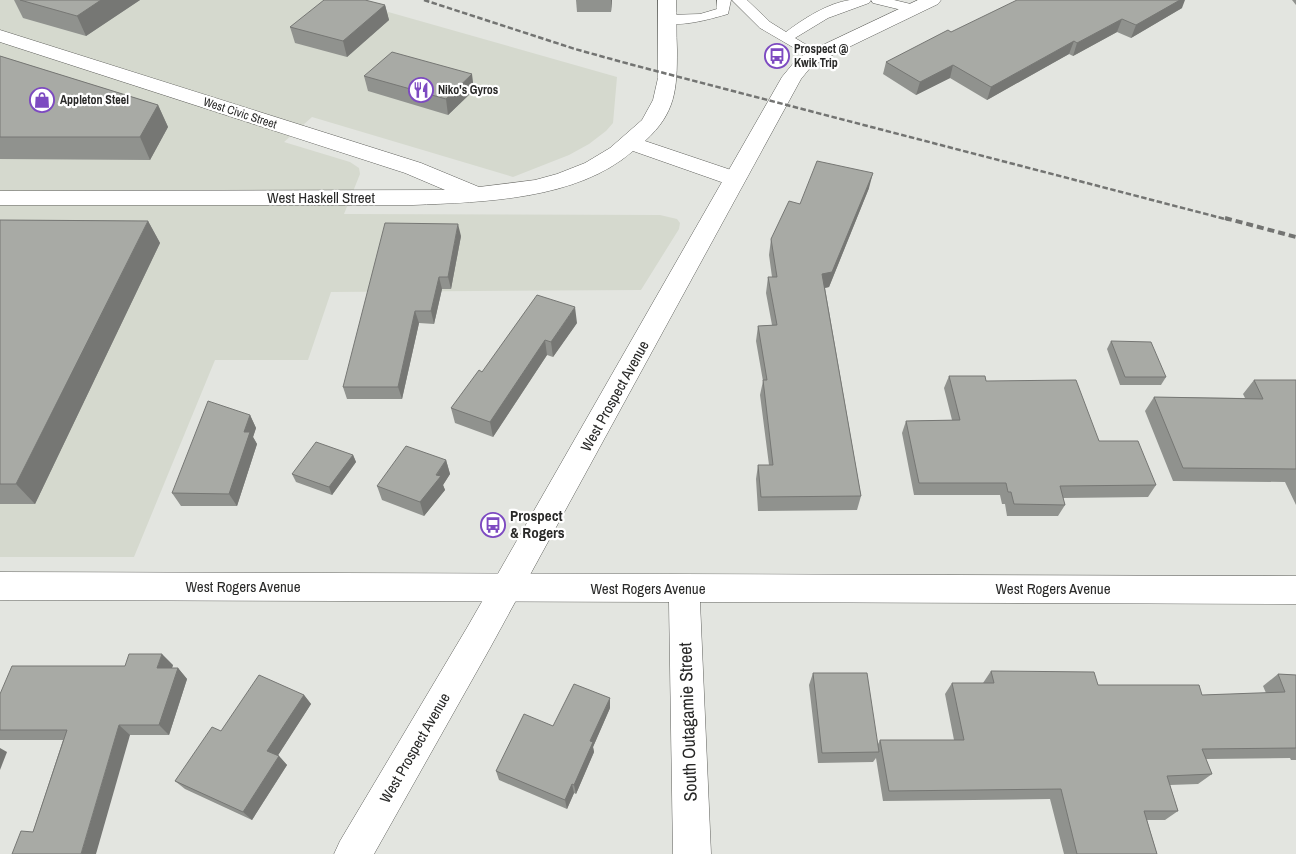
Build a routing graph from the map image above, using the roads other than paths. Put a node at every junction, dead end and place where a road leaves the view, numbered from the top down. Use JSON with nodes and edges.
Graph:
{"nodes":[{"id":1,"x":724,"y":0,"type":"edge"},
{"id":2,"x":739,"y":0,"type":"edge"},
{"id":3,"x":864,"y":0,"type":"edge"},
{"id":4,"x":878,"y":0,"type":"edge"},
{"id":5,"x":932,"y":0,"type":"edge"},
{"id":6,"x":667,"y":9,"type":"edge"},
{"id":7,"x":914,"y":9,"type":"junction"},
{"id":8,"x":0,"y":36,"type":"edge"},
{"id":9,"x":786,"y":38,"type":"junction"},
{"id":10,"x":815,"y":56,"type":"junction"},
{"id":11,"x":631,"y":143,"type":"junction"},
{"id":12,"x":735,"y":179,"type":"junction"},
{"id":13,"x":479,"y":196,"type":"junction"},
{"id":14,"x":0,"y":198,"type":"edge"},
{"id":15,"x":0,"y":586,"type":"edge"},
{"id":16,"x":504,"y":589,"type":"junction"},
{"id":17,"x":684,"y":589,"type":"junction"},
{"id":18,"x":1296,"y":590,"type":"edge"},
{"id":19,"x":353,"y":854,"type":"edge"},
{"id":20,"x":692,"y":854,"type":"edge"}],
"edges":[{"from":1,"to":6,"type":"lane"},
{"from":2,"to":9,"type":"lane"},
{"from":3,"to":9,"type":"lane"},
{"from":4,"to":7,"type":"lane"},
{"from":5,"to":7,"type":"street","name":"West Prospect Avenue"},
{"from":6,"to":11,"type":"street"},
{"from":7,"to":10,"type":"street","name":"West Prospect Avenue"},
{"from":8,"to":13,"type":"street","name":"West Civic Street"},
{"from":9,"to":10,"type":"lane"},
{"from":10,"to":12,"type":"street","name":"West Prospect Avenue"},
{"from":11,"to":12,"type":"street"},
{"from":11,"to":13,"type":"street","name":"West Haskell Street"},
{"from":12,"to":16,"type":"street","name":"West Prospect Avenue"},
{"from":13,"to":14,"type":"street","name":"West Haskell Street"},
{"from":15,"to":16,"type":"street","name":"West Rogers Avenue"},
{"from":16,"to":17,"type":"street","name":"West Rogers Avenue"},
{"from":16,"to":19,"type":"street","name":"West Prospect Avenue"},
{"from":17,"to":18,"type":"street","name":"West Rogers Avenue"},
{"from":17,"to":20,"type":"street","name":"South Outagamie Street"}]}
